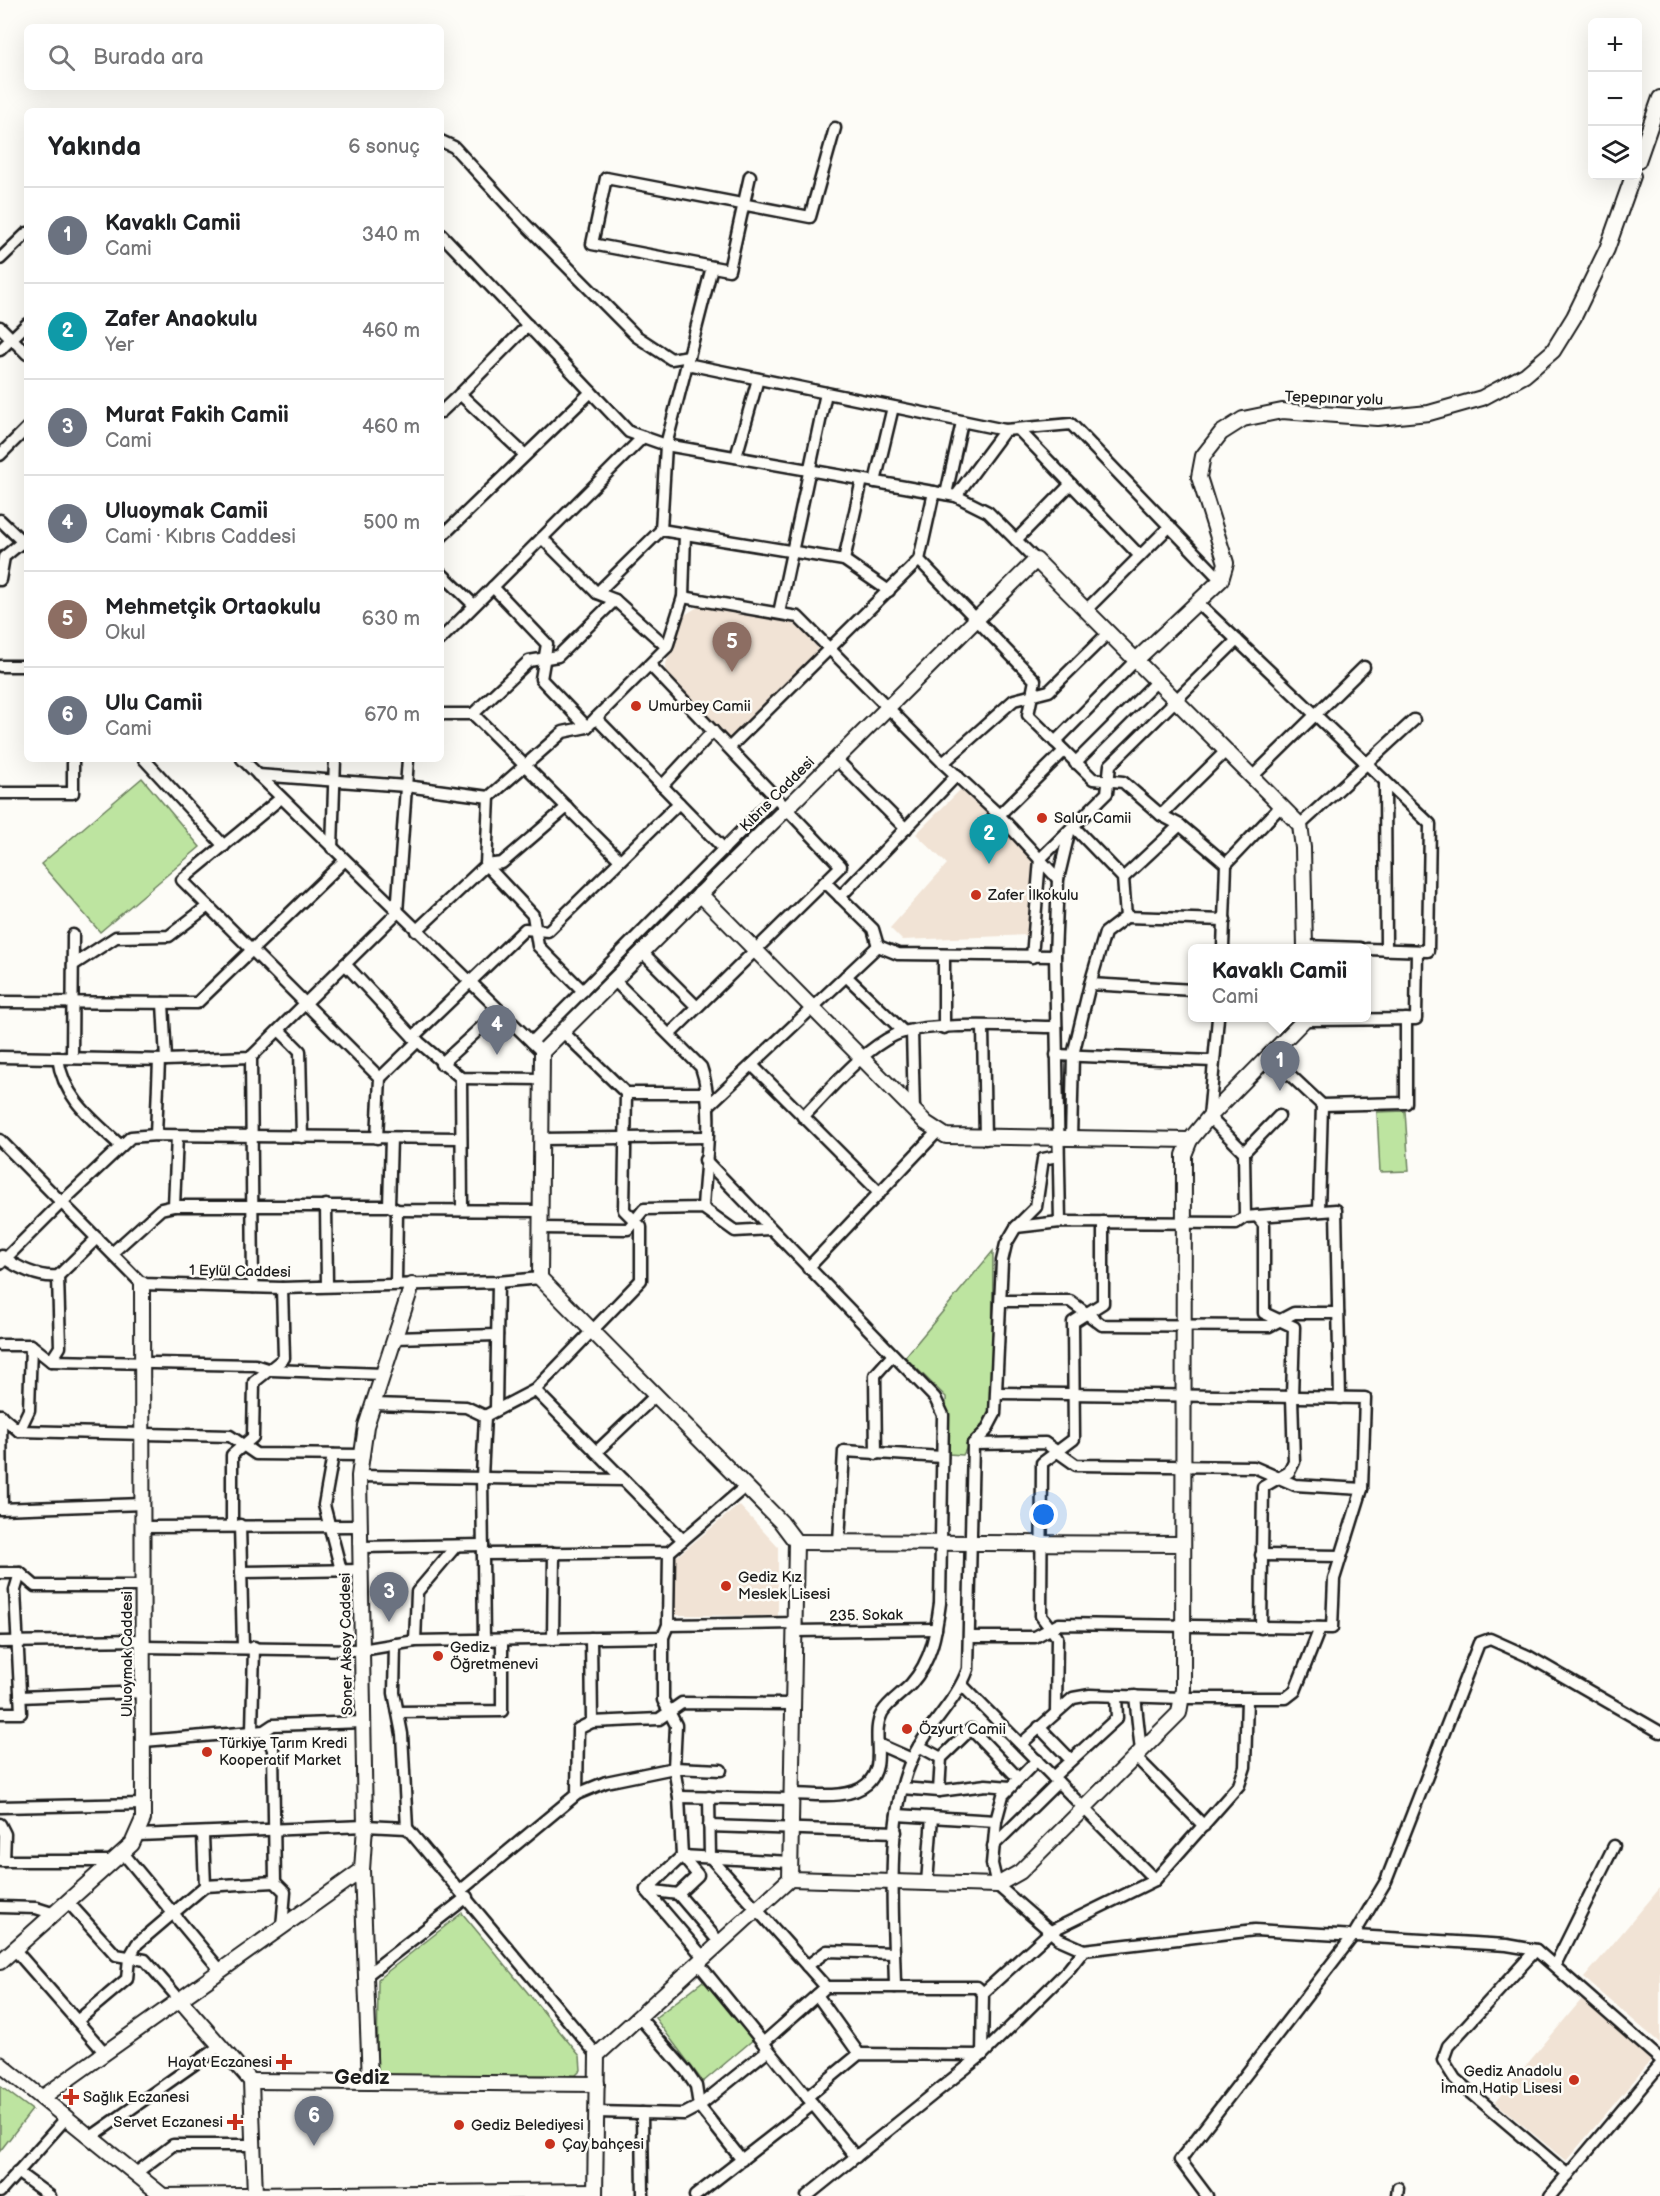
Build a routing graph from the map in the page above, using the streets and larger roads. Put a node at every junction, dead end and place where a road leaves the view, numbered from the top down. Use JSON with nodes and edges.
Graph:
{"nodes":[{"id":1,"x":1660,"y":98,"type":"edge"},
{"id":2,"x":836,"y":128,"type":"dead end"},
{"id":3,"x":444,"y":142,"type":"edge"},
{"id":4,"x":1642,"y":150,"type":"edge"},
{"id":5,"x":750,"y":176,"type":"dead end"},
{"id":6,"x":1632,"y":180,"type":"edge"},
{"id":7,"x":742,"y":204,"type":"junction"},
{"id":8,"x":24,"y":236,"type":"edge"},
{"id":9,"x":444,"y":239,"type":"edge"},
{"id":10,"x":0,"y":259,"type":"edge"},
{"id":11,"x":712,"y":267,"type":"junction"},
{"id":12,"x":528,"y":325,"type":"junction"},
{"id":13,"x":0,"y":327,"type":"edge"},
{"id":14,"x":24,"y":327,"type":"edge"},
{"id":15,"x":12,"y":339,"type":"junction"},
{"id":16,"x":0,"y":350,"type":"edge"},
{"id":17,"x":24,"y":351,"type":"edge"},
{"id":18,"x":688,"y":360,"type":"junction"},
{"id":19,"x":758,"y":379,"type":"junction"},
{"id":20,"x":591,"y":392,"type":"junction"},
{"id":21,"x":826,"y":393,"type":"junction"},
{"id":22,"x":460,"y":394,"type":"junction"},
{"id":23,"x":893,"y":407,"type":"junction"},
{"id":24,"x":444,"y":409,"type":"edge"},
{"id":25,"x":962,"y":422,"type":"junction"},
{"id":26,"x":1018,"y":429,"type":"junction"},
{"id":27,"x":1005,"y":430,"type":"junction"},
{"id":28,"x":24,"y":431,"type":"edge"},
{"id":29,"x":643,"y":437,"type":"junction"},
{"id":30,"x":666,"y":445,"type":"junction"},
{"id":31,"x":524,"y":454,"type":"junction"},
{"id":32,"x":0,"y":455,"type":"edge"},
{"id":33,"x":736,"y":457,"type":"junction"},
{"id":34,"x":809,"y":470,"type":"junction"},
{"id":35,"x":862,"y":480,"type":"junction"},
{"id":36,"x":875,"y":482,"type":"junction"},
{"id":37,"x":1071,"y":484,"type":"junction"},
{"id":38,"x":934,"y":492,"type":"junction"},
{"id":39,"x":951,"y":495,"type":"junction"},
{"id":40,"x":0,"y":520,"type":"edge"},
{"id":41,"x":1170,"y":526,"type":"junction"},
{"id":42,"x":661,"y":530,"type":"junction"},
{"id":43,"x":444,"y":534,"type":"edge"},
{"id":44,"x":685,"y":534,"type":"junction"},
{"id":45,"x":542,"y":537,"type":"junction"},
{"id":46,"x":24,"y":540,"type":"edge"},
{"id":47,"x":1016,"y":540,"type":"junction"},
{"id":48,"x":24,"y":543,"type":"edge"},
{"id":49,"x":793,"y":551,"type":"junction"},
{"id":50,"x":1140,"y":556,"type":"junction"},
{"id":51,"x":2,"y":557,"type":"edge"},
{"id":52,"x":844,"y":560,"type":"junction"},
{"id":53,"x":920,"y":560,"type":"junction"},
{"id":54,"x":1036,"y":560,"type":"junction"},
{"id":55,"x":444,"y":576,"type":"edge"},
{"id":56,"x":1221,"y":579,"type":"junction"},
{"id":57,"x":0,"y":580,"type":"edge"},
{"id":58,"x":493,"y":587,"type":"junction"},
{"id":59,"x":889,"y":591,"type":"junction"},
{"id":60,"x":597,"y":593,"type":"junction"},
{"id":61,"x":683,"y":597,"type":"junction"},
{"id":62,"x":615,"y":600,"type":"junction"},
{"id":63,"x":1197,"y":602,"type":"junction"},
{"id":64,"x":474,"y":606,"type":"junction"},
{"id":65,"x":1085,"y":610,"type":"junction"},
{"id":66,"x":779,"y":613,"type":"junction"},
{"id":67,"x":976,"y":620,"type":"junction"},
{"id":68,"x":1107,"y":633,"type":"junction"},
{"id":69,"x":444,"y":636,"type":"edge"},
{"id":70,"x":1237,"y":640,"type":"junction"},
{"id":71,"x":667,"y":647,"type":"junction"},
{"id":72,"x":830,"y":648,"type":"junction"},
{"id":73,"x":544,"y":660,"type":"junction"},
{"id":74,"x":1135,"y":661,"type":"junction"},
{"id":75,"x":650,"y":665,"type":"junction"},
{"id":76,"x":0,"y":666,"type":"edge"},
{"id":77,"x":24,"y":666,"type":"edge"},
{"id":78,"x":1364,"y":667,"type":"dead end"},
{"id":79,"x":1156,"y":682,"type":"junction"},
{"id":80,"x":1032,"y":695,"type":"junction"},
{"id":81,"x":1176,"y":702,"type":"junction"},
{"id":82,"x":888,"y":708,"type":"junction"},
{"id":83,"x":444,"y":714,"type":"edge"},
{"id":84,"x":473,"y":714,"type":"junction"},
{"id":85,"x":1315,"y":715,"type":"junction"},
{"id":86,"x":596,"y":718,"type":"junction"},
{"id":87,"x":1414,"y":720,"type":"dead end"},
{"id":88,"x":587,"y":727,"type":"junction"},
{"id":89,"x":713,"y":731,"type":"junction"},
{"id":90,"x":1055,"y":742,"type":"junction"},
{"id":91,"x":730,"y":747,"type":"junction"},
{"id":92,"x":1064,"y":751,"type":"junction"},
{"id":93,"x":1226,"y":751,"type":"junction"},
{"id":94,"x":836,"y":759,"type":"junction"},
{"id":95,"x":73,"y":762,"type":"edge"},
{"id":96,"x":147,"y":762,"type":"edge"},
{"id":97,"x":245,"y":762,"type":"edge"},
{"id":98,"x":335,"y":762,"type":"edge"},
{"id":99,"x":408,"y":762,"type":"edge"},
{"id":100,"x":943,"y":763,"type":"junction"},
{"id":101,"x":1075,"y":763,"type":"junction"},
{"id":102,"x":1367,"y":764,"type":"junction"},
{"id":103,"x":524,"y":765,"type":"junction"},
{"id":104,"x":258,"y":775,"type":"junction"},
{"id":105,"x":957,"y":775,"type":"junction"},
{"id":106,"x":1252,"y":777,"type":"junction"},
{"id":107,"x":1108,"y":781,"type":"junction"},
{"id":108,"x":1385,"y":781,"type":"junction"},
{"id":109,"x":334,"y":782,"type":"junction"},
{"id":110,"x":406,"y":786,"type":"junction"},
{"id":111,"x":662,"y":786,"type":"junction"},
{"id":112,"x":0,"y":793,"type":"edge"},
{"id":113,"x":489,"y":797,"type":"junction"},
{"id":114,"x":281,"y":798,"type":"junction"},
{"id":115,"x":774,"y":798,"type":"junction"},
{"id":116,"x":679,"y":803,"type":"junction"},
{"id":117,"x":1281,"y":806,"type":"junction"},
{"id":118,"x":567,"y":807,"type":"junction"},
{"id":119,"x":785,"y":810,"type":"junction"},
{"id":120,"x":999,"y":814,"type":"junction"},
{"id":121,"x":1161,"y":815,"type":"junction"},
{"id":122,"x":1180,"y":825,"type":"junction"},
{"id":123,"x":1300,"y":825,"type":"junction"},
{"id":124,"x":906,"y":829,"type":"junction"},
{"id":125,"x":1071,"y":830,"type":"junction"},
{"id":126,"x":224,"y":846,"type":"junction"},
{"id":127,"x":332,"y":848,"type":"junction"},
{"id":128,"x":724,"y":849,"type":"junction"},
{"id":129,"x":1040,"y":859,"type":"junction"},
{"id":130,"x":344,"y":861,"type":"junction"},
{"id":131,"x":620,"y":861,"type":"junction"},
{"id":132,"x":1226,"y":864,"type":"junction"},
{"id":133,"x":486,"y":865,"type":"junction"},
{"id":134,"x":1123,"y":878,"type":"junction"},
{"id":135,"x":1058,"y":879,"type":"junction"},
{"id":136,"x":825,"y":882,"type":"junction"},
{"id":137,"x":700,"y":894,"type":"junction"},
{"id":138,"x":840,"y":897,"type":"junction"},
{"id":139,"x":208,"y":906,"type":"junction"},
{"id":140,"x":397,"y":913,"type":"junction"},
{"id":141,"x":1126,"y":917,"type":"junction"},
{"id":142,"x":1225,"y":920,"type":"junction"},
{"id":143,"x":537,"y":930,"type":"junction"},
{"id":144,"x":416,"y":931,"type":"junction"},
{"id":145,"x":74,"y":936,"type":"dead end"},
{"id":146,"x":1223,"y":944,"type":"edge"},
{"id":147,"x":1305,"y":944,"type":"edge"},
{"id":148,"x":878,"y":946,"type":"junction"},
{"id":149,"x":1371,"y":949,"type":"edge"},
{"id":150,"x":251,"y":950,"type":"junction"},
{"id":151,"x":1386,"y":950,"type":"junction"},
{"id":152,"x":755,"y":951,"type":"junction"},
{"id":153,"x":1417,"y":951,"type":"junction"},
{"id":154,"x":642,"y":952,"type":"junction"},
{"id":155,"x":944,"y":956,"type":"junction"},
{"id":156,"x":1055,"y":956,"type":"junction"},
{"id":157,"x":1032,"y":957,"type":"junction"},
{"id":158,"x":345,"y":964,"type":"junction"},
{"id":159,"x":73,"y":965,"type":"junction"},
{"id":160,"x":846,"y":976,"type":"junction"},
{"id":161,"x":614,"y":980,"type":"junction"},
{"id":162,"x":468,"y":981,"type":"junction"},
{"id":163,"x":1090,"y":984,"type":"junction"},
{"id":164,"x":1188,"y":990,"type":"edge"},
{"id":165,"x":583,"y":991,"type":"junction"},
{"id":166,"x":0,"y":1002,"type":"edge"},
{"id":167,"x":72,"y":1002,"type":"junction"},
{"id":168,"x":163,"y":1002,"type":"junction"},
{"id":169,"x":304,"y":1004,"type":"junction"},
{"id":170,"x":697,"y":1007,"type":"junction"},
{"id":171,"x":812,"y":1008,"type":"junction"},
{"id":172,"x":499,"y":1011,"type":"junction"},
{"id":173,"x":1371,"y":1019,"type":"edge"},
{"id":174,"x":1406,"y":1019,"type":"junction"},
{"id":175,"x":1217,"y":1022,"type":"edge"},
{"id":176,"x":1303,"y":1022,"type":"edge"},
{"id":177,"x":1056,"y":1027,"type":"junction"},
{"id":178,"x":944,"y":1028,"type":"junction"},
{"id":179,"x":983,"y":1028,"type":"junction"},
{"id":180,"x":279,"y":1030,"type":"junction"},
{"id":181,"x":562,"y":1031,"type":"junction"},
{"id":182,"x":908,"y":1031,"type":"junction"},
{"id":183,"x":670,"y":1034,"type":"junction"},
{"id":184,"x":415,"y":1039,"type":"junction"},
{"id":185,"x":537,"y":1047,"type":"junction"},
{"id":186,"x":1056,"y":1055,"type":"junction"},
{"id":187,"x":1073,"y":1055,"type":"junction"},
{"id":188,"x":1270,"y":1056,"type":"junction"},
{"id":189,"x":0,"y":1057,"type":"edge"},
{"id":190,"x":251,"y":1057,"type":"junction"},
{"id":191,"x":58,"y":1058,"type":"junction"},
{"id":192,"x":72,"y":1058,"type":"junction"},
{"id":193,"x":862,"y":1059,"type":"junction"},
{"id":194,"x":162,"y":1060,"type":"junction"},
{"id":195,"x":1213,"y":1060,"type":"junction"},
{"id":196,"x":441,"y":1064,"type":"junction"},
{"id":197,"x":752,"y":1065,"type":"junction"},
{"id":198,"x":380,"y":1078,"type":"junction"},
{"id":199,"x":461,"y":1078,"type":"junction"},
{"id":200,"x":542,"y":1079,"type":"junction"},
{"id":201,"x":626,"y":1093,"type":"junction"},
{"id":202,"x":707,"y":1093,"type":"junction"},
{"id":203,"x":1322,"y":1105,"type":"junction"},
{"id":204,"x":708,"y":1106,"type":"junction"},
{"id":205,"x":914,"y":1111,"type":"junction"},
{"id":206,"x":1279,"y":1116,"type":"dead end"},
{"id":207,"x":803,"y":1117,"type":"junction"},
{"id":208,"x":1209,"y":1117,"type":"junction"},
{"id":209,"x":938,"y":1131,"type":"junction"},
{"id":210,"x":156,"y":1135,"type":"junction"},
{"id":211,"x":177,"y":1136,"type":"junction"},
{"id":212,"x":252,"y":1136,"type":"junction"},
{"id":213,"x":302,"y":1137,"type":"junction"},
{"id":214,"x":706,"y":1137,"type":"junction"},
{"id":215,"x":377,"y":1138,"type":"junction"},
{"id":216,"x":391,"y":1138,"type":"junction"},
{"id":217,"x":461,"y":1138,"type":"junction"},
{"id":218,"x":625,"y":1138,"type":"junction"},
{"id":219,"x":985,"y":1138,"type":"junction"},
{"id":220,"x":1056,"y":1138,"type":"junction"},
{"id":221,"x":541,"y":1139,"type":"junction"},
{"id":222,"x":1071,"y":1139,"type":"junction"},
{"id":223,"x":0,"y":1140,"type":"edge"},
{"id":224,"x":1190,"y":1140,"type":"junction"},
{"id":225,"x":121,"y":1146,"type":"junction"},
{"id":226,"x":1244,"y":1152,"type":"junction"},
{"id":227,"x":1056,"y":1156,"type":"junction"},
{"id":228,"x":705,"y":1160,"type":"junction"},
{"id":229,"x":880,"y":1193,"type":"junction"},
{"id":230,"x":62,"y":1202,"type":"junction"},
{"id":231,"x":252,"y":1205,"type":"junction"},
{"id":232,"x":326,"y":1205,"type":"junction"},
{"id":233,"x":174,"y":1206,"type":"junction"},
{"id":234,"x":393,"y":1208,"type":"junction"},
{"id":235,"x":703,"y":1208,"type":"junction"},
{"id":236,"x":462,"y":1209,"type":"junction"},
{"id":237,"x":1319,"y":1210,"type":"junction"},
{"id":238,"x":540,"y":1211,"type":"junction"},
{"id":239,"x":1257,"y":1216,"type":"junction"},
{"id":240,"x":1245,"y":1217,"type":"junction"},
{"id":241,"x":634,"y":1219,"type":"junction"},
{"id":242,"x":1059,"y":1222,"type":"junction"},
{"id":243,"x":1103,"y":1222,"type":"junction"},
{"id":244,"x":1184,"y":1223,"type":"junction"},
{"id":245,"x":1016,"y":1227,"type":"junction"},
{"id":246,"x":540,"y":1228,"type":"junction"},
{"id":247,"x":770,"y":1229,"type":"junction"},
{"id":248,"x":97,"y":1238,"type":"junction"},
{"id":249,"x":112,"y":1253,"type":"junction"},
{"id":250,"x":2,"y":1259,"type":"edge"},
{"id":251,"x":808,"y":1268,"type":"junction"},
{"id":252,"x":58,"y":1276,"type":"junction"},
{"id":253,"x":540,"y":1278,"type":"junction"},
{"id":254,"x":498,"y":1282,"type":"junction"},
{"id":255,"x":142,"y":1284,"type":"junction"},
{"id":256,"x":396,"y":1284,"type":"junction"},
{"id":257,"x":327,"y":1285,"type":"junction"},
{"id":258,"x":412,"y":1285,"type":"junction"},
{"id":259,"x":253,"y":1287,"type":"junction"},
{"id":260,"x":282,"y":1288,"type":"junction"},
{"id":261,"x":1001,"y":1301,"type":"junction"},
{"id":262,"x":1086,"y":1313,"type":"junction"},
{"id":263,"x":1338,"y":1313,"type":"junction"},
{"id":264,"x":1280,"y":1320,"type":"junction"},
{"id":265,"x":1183,"y":1327,"type":"junction"},
{"id":266,"x":592,"y":1331,"type":"junction"},
{"id":267,"x":497,"y":1335,"type":"junction"},
{"id":268,"x":395,"y":1338,"type":"junction"},
{"id":269,"x":0,"y":1345,"type":"edge"},
{"id":270,"x":31,"y":1345,"type":"junction"},
{"id":271,"x":893,"y":1355,"type":"junction"},
{"id":272,"x":51,"y":1360,"type":"junction"},
{"id":273,"x":142,"y":1362,"type":"junction"},
{"id":274,"x":271,"y":1370,"type":"junction"},
{"id":275,"x":383,"y":1374,"type":"junction"},
{"id":276,"x":535,"y":1390,"type":"junction"},
{"id":277,"x":998,"y":1394,"type":"junction"},
{"id":278,"x":656,"y":1395,"type":"junction"},
{"id":279,"x":1073,"y":1395,"type":"junction"},
{"id":280,"x":1183,"y":1396,"type":"junction"},
{"id":281,"x":1292,"y":1398,"type":"junction"},
{"id":282,"x":1340,"y":1398,"type":"junction"},
{"id":283,"x":374,"y":1404,"type":"junction"},
{"id":284,"x":496,"y":1410,"type":"junction"},
{"id":285,"x":0,"y":1415,"type":"edge"},
{"id":286,"x":485,"y":1416,"type":"junction"},
{"id":287,"x":19,"y":1431,"type":"junction"},
{"id":288,"x":143,"y":1436,"type":"junction"},
{"id":289,"x":973,"y":1444,"type":"junction"},
{"id":290,"x":244,"y":1446,"type":"junction"},
{"id":291,"x":596,"y":1452,"type":"junction"},
{"id":292,"x":1057,"y":1452,"type":"junction"},
{"id":293,"x":876,"y":1454,"type":"junction"},
{"id":294,"x":333,"y":1455,"type":"junction"},
{"id":295,"x":363,"y":1455,"type":"junction"},
{"id":296,"x":942,"y":1457,"type":"junction"},
{"id":297,"x":1183,"y":1468,"type":"junction"},
{"id":298,"x":360,"y":1476,"type":"junction"},
{"id":299,"x":482,"y":1477,"type":"junction"},
{"id":300,"x":1278,"y":1477,"type":"junction"},
{"id":301,"x":624,"y":1480,"type":"junction"},
{"id":302,"x":746,"y":1486,"type":"junction"},
{"id":303,"x":1362,"y":1489,"type":"junction"},
{"id":304,"x":143,"y":1504,"type":"junction"},
{"id":305,"x":1,"y":1509,"type":"edge"},
{"id":306,"x":329,"y":1525,"type":"junction"},
{"id":307,"x":236,"y":1526,"type":"junction"},
{"id":308,"x":360,"y":1526,"type":"junction"},
{"id":309,"x":143,"y":1527,"type":"junction"},
{"id":310,"x":683,"y":1540,"type":"junction"},
{"id":311,"x":796,"y":1542,"type":"junction"},
{"id":312,"x":839,"y":1542,"type":"junction"},
{"id":313,"x":940,"y":1542,"type":"junction"},
{"id":314,"x":969,"y":1543,"type":"junction"},
{"id":315,"x":1043,"y":1543,"type":"junction"},
{"id":316,"x":1182,"y":1544,"type":"junction"},
{"id":317,"x":456,"y":1546,"type":"junction"},
{"id":318,"x":361,"y":1547,"type":"junction"},
{"id":319,"x":483,"y":1550,"type":"junction"},
{"id":320,"x":669,"y":1552,"type":"junction"},
{"id":321,"x":554,"y":1553,"type":"junction"},
{"id":322,"x":1261,"y":1555,"type":"junction"},
{"id":323,"x":1341,"y":1556,"type":"junction"},
{"id":324,"x":341,"y":1570,"type":"junction"},
{"id":325,"x":361,"y":1570,"type":"junction"},
{"id":326,"x":241,"y":1572,"type":"junction"},
{"id":327,"x":0,"y":1573,"type":"edge"},
{"id":328,"x":20,"y":1573,"type":"junction"},
{"id":329,"x":143,"y":1586,"type":"junction"},
{"id":330,"x":668,"y":1625,"type":"junction"},
{"id":331,"x":1182,"y":1626,"type":"junction"},
{"id":332,"x":796,"y":1627,"type":"junction"},
{"id":333,"x":1261,"y":1628,"type":"junction"},
{"id":334,"x":1320,"y":1628,"type":"junction"},
{"id":335,"x":936,"y":1629,"type":"junction"},
{"id":336,"x":1050,"y":1629,"type":"junction"},
{"id":337,"x":663,"y":1637,"type":"junction"},
{"id":338,"x":970,"y":1637,"type":"junction"},
{"id":339,"x":591,"y":1638,"type":"junction"},
{"id":340,"x":484,"y":1639,"type":"junction"},
{"id":341,"x":553,"y":1639,"type":"junction"},
{"id":342,"x":502,"y":1640,"type":"junction"},
{"id":343,"x":415,"y":1641,"type":"junction"},
{"id":344,"x":0,"y":1642,"type":"edge"},
{"id":345,"x":18,"y":1642,"type":"junction"},
{"id":346,"x":143,"y":1643,"type":"junction"},
{"id":347,"x":395,"y":1644,"type":"junction"},
{"id":348,"x":248,"y":1647,"type":"junction"},
{"id":349,"x":362,"y":1650,"type":"junction"},
{"id":350,"x":962,"y":1685,"type":"junction"},
{"id":351,"x":144,"y":1692,"type":"junction"},
{"id":352,"x":1116,"y":1696,"type":"junction"},
{"id":353,"x":1134,"y":1696,"type":"junction"},
{"id":354,"x":20,"y":1697,"type":"junction"},
{"id":355,"x":1182,"y":1698,"type":"junction"},
{"id":356,"x":1247,"y":1699,"type":"junction"},
{"id":357,"x":794,"y":1704,"type":"junction"},
{"id":358,"x":1056,"y":1711,"type":"junction"},
{"id":359,"x":398,"y":1712,"type":"junction"},
{"id":360,"x":669,"y":1712,"type":"junction"},
{"id":361,"x":0,"y":1713,"type":"edge"},
{"id":362,"x":364,"y":1722,"type":"junction"},
{"id":363,"x":592,"y":1722,"type":"junction"},
{"id":364,"x":1039,"y":1726,"type":"junction"},
{"id":365,"x":252,"y":1731,"type":"junction"},
{"id":366,"x":264,"y":1731,"type":"junction"},
{"id":367,"x":1660,"y":1732,"type":"edge"},
{"id":368,"x":144,"y":1741,"type":"junction"},
{"id":369,"x":878,"y":1744,"type":"junction"},
{"id":370,"x":1021,"y":1744,"type":"junction"},
{"id":371,"x":919,"y":1746,"type":"junction"},
{"id":372,"x":1138,"y":1753,"type":"junction"},
{"id":373,"x":940,"y":1758,"type":"junction"},
{"id":374,"x":912,"y":1760,"type":"junction"},
{"id":375,"x":1037,"y":1760,"type":"junction"},
{"id":376,"x":1071,"y":1760,"type":"junction"},
{"id":377,"x":674,"y":1768,"type":"junction"},
{"id":378,"x":721,"y":1770,"type":"dead end"},
{"id":379,"x":1056,"y":1780,"type":"junction"},
{"id":380,"x":1014,"y":1782,"type":"junction"},
{"id":381,"x":902,"y":1788,"type":"junction"},
{"id":382,"x":939,"y":1791,"type":"junction"},
{"id":383,"x":577,"y":1794,"type":"junction"},
{"id":384,"x":679,"y":1797,"type":"junction"},
{"id":385,"x":709,"y":1797,"type":"junction"},
{"id":386,"x":791,"y":1797,"type":"junction"},
{"id":387,"x":144,"y":1804,"type":"junction"},
{"id":388,"x":0,"y":1807,"type":"edge"},
{"id":389,"x":1083,"y":1808,"type":"junction"},
{"id":390,"x":897,"y":1815,"type":"junction"},
{"id":391,"x":932,"y":1817,"type":"junction"},
{"id":392,"x":996,"y":1821,"type":"junction"},
{"id":393,"x":0,"y":1824,"type":"edge"},
{"id":394,"x":365,"y":1826,"type":"junction"},
{"id":395,"x":710,"y":1826,"type":"junction"},
{"id":396,"x":1204,"y":1826,"type":"junction"},
{"id":397,"x":407,"y":1828,"type":"junction"},
{"id":398,"x":790,"y":1828,"type":"junction"},
{"id":399,"x":276,"y":1831,"type":"junction"},
{"id":400,"x":896,"y":1832,"type":"junction"},
{"id":401,"x":203,"y":1834,"type":"junction"},
{"id":402,"x":138,"y":1835,"type":"junction"},
{"id":403,"x":993,"y":1846,"type":"junction"},
{"id":404,"x":1614,"y":1846,"type":"dead end"},
{"id":405,"x":682,"y":1856,"type":"junction"},
{"id":406,"x":118,"y":1857,"type":"junction"},
{"id":407,"x":710,"y":1857,"type":"junction"},
{"id":408,"x":2,"y":1861,"type":"edge"},
{"id":409,"x":790,"y":1862,"type":"junction"},
{"id":410,"x":362,"y":1870,"type":"junction"},
{"id":411,"x":790,"y":1879,"type":"junction"},
{"id":412,"x":1155,"y":1880,"type":"junction"},
{"id":413,"x":275,"y":1881,"type":"junction"},
{"id":414,"x":894,"y":1882,"type":"junction"},
{"id":415,"x":927,"y":1883,"type":"junction"},
{"id":416,"x":205,"y":1886,"type":"junction"},
{"id":417,"x":998,"y":1886,"type":"junction"},
{"id":418,"x":646,"y":1890,"type":"junction"},
{"id":419,"x":464,"y":1894,"type":"junction"},
{"id":420,"x":678,"y":1894,"type":"junction"},
{"id":421,"x":68,"y":1902,"type":"junction"},
{"id":422,"x":0,"y":1907,"type":"edge"},
{"id":423,"x":757,"y":1909,"type":"junction"},
{"id":424,"x":173,"y":1913,"type":"junction"},
{"id":425,"x":55,"y":1914,"type":"junction"},
{"id":426,"x":282,"y":1927,"type":"junction"},
{"id":427,"x":1051,"y":1931,"type":"junction"},
{"id":428,"x":1353,"y":1936,"type":"junction"},
{"id":429,"x":720,"y":1943,"type":"junction"},
{"id":430,"x":15,"y":1950,"type":"junction"},
{"id":431,"x":1084,"y":1950,"type":"junction"},
{"id":432,"x":1536,"y":1950,"type":"junction"},
{"id":433,"x":894,"y":1953,"type":"junction"},
{"id":434,"x":129,"y":1958,"type":"junction"},
{"id":435,"x":701,"y":1960,"type":"junction"},
{"id":436,"x":0,"y":1962,"type":"edge"},
{"id":437,"x":1555,"y":1965,"type":"junction"},
{"id":438,"x":807,"y":1966,"type":"junction"},
{"id":439,"x":221,"y":1971,"type":"junction"},
{"id":440,"x":368,"y":1974,"type":"junction"},
{"id":441,"x":895,"y":1987,"type":"junction"},
{"id":442,"x":821,"y":1991,"type":"junction"},
{"id":443,"x":983,"y":1993,"type":"junction"},
{"id":444,"x":180,"y":2000,"type":"junction"},
{"id":445,"x":639,"y":2017,"type":"junction"},
{"id":446,"x":77,"y":2021,"type":"junction"},
{"id":447,"x":220,"y":2046,"type":"junction"},
{"id":448,"x":766,"y":2046,"type":"junction"},
{"id":449,"x":105,"y":2053,"type":"junction"},
{"id":450,"x":859,"y":2054,"type":"junction"},
{"id":451,"x":597,"y":2055,"type":"junction"},
{"id":452,"x":982,"y":2055,"type":"junction"},
{"id":453,"x":1660,"y":2059,"type":"edge"},
{"id":454,"x":0,"y":2064,"type":"edge"},
{"id":455,"x":1660,"y":2065,"type":"edge"},
{"id":456,"x":251,"y":2081,"type":"junction"},
{"id":457,"x":370,"y":2082,"type":"junction"},
{"id":458,"x":597,"y":2084,"type":"junction"},
{"id":459,"x":42,"y":2097,"type":"junction"},
{"id":460,"x":810,"y":2100,"type":"junction"},
{"id":461,"x":699,"y":2106,"type":"junction"},
{"id":462,"x":596,"y":2112,"type":"junction"},
{"id":463,"x":642,"y":2113,"type":"junction"},
{"id":464,"x":67,"y":2117,"type":"junction"},
{"id":465,"x":92,"y":2137,"type":"junction"},
{"id":466,"x":253,"y":2145,"type":"junction"},
{"id":467,"x":856,"y":2157,"type":"junction"},
{"id":468,"x":742,"y":2160,"type":"junction"},
{"id":469,"x":18,"y":2172,"type":"junction"},
{"id":470,"x":136,"y":2173,"type":"junction"},
{"id":471,"x":1568,"y":2175,"type":"junction"},
{"id":472,"x":2,"y":2190,"type":"edge"},
{"id":473,"x":595,"y":2193,"type":"edge"},
{"id":474,"x":488,"y":2194,"type":"edge"},
{"id":475,"x":703,"y":2194,"type":"edge"},
{"id":476,"x":1557,"y":2194,"type":"edge"},
{"id":477,"x":255,"y":2195,"type":"edge"},
{"id":478,"x":330,"y":2195,"type":"edge"},
{"id":479,"x":12,"y":2196,"type":"edge"},
{"id":480,"x":50,"y":2196,"type":"edge"},
{"id":481,"x":163,"y":2196,"type":"edge"},
{"id":482,"x":643,"y":2196,"type":"edge"},
{"id":483,"x":807,"y":2196,"type":"edge"},
{"id":484,"x":1207,"y":2196,"type":"edge"}],
"edges":[{"from":1,"to":4,"type":"street"},
{"from":2,"to":7,"type":"street"},
{"from":3,"to":18,"type":"street"},
{"from":5,"to":7,"type":"street"},
{"from":6,"to":56,"type":"street","name":"Tepepınar yolu"},
{"from":7,"to":11,"type":"street"},
{"from":7,"to":11,"type":"street"},
{"from":8,"to":10,"type":"street"},
{"from":9,"to":12,"type":"street"},
{"from":11,"to":18,"type":"street"},
{"from":12,"to":20,"type":"street"},
{"from":12,"to":22,"type":"street"},
{"from":13,"to":15,"type":"street"},
{"from":14,"to":15,"type":"street"},
{"from":15,"to":16,"type":"street"},
{"from":15,"to":17,"type":"street"},
{"from":18,"to":19,"type":"street"},
{"from":18,"to":30,"type":"street"},
{"from":19,"to":21,"type":"street"},
{"from":19,"to":33,"type":"street"},
{"from":20,"to":29,"type":"street"},
{"from":20,"to":31,"type":"street"},
{"from":21,"to":23,"type":"street"},
{"from":21,"to":34,"type":"street"},
{"from":22,"to":24,"type":"street"},
{"from":22,"to":31,"type":"street"},
{"from":23,"to":25,"type":"street"},
{"from":23,"to":36,"type":"street"},
{"from":25,"to":27,"type":"street"},
{"from":25,"to":39,"type":"street"},
{"from":26,"to":27,"type":"street"},
{"from":26,"to":37,"type":"street"},
{"from":26,"to":41,"type":"street"},
{"from":27,"to":39,"type":"street"},
{"from":28,"to":32,"type":"street"},
{"from":29,"to":30,"type":"street"},
{"from":29,"to":45,"type":"street"},
{"from":30,"to":33,"type":"street"},
{"from":30,"to":42,"type":"street"},
{"from":31,"to":43,"type":"street"},
{"from":33,"to":34,"type":"street"},
{"from":34,"to":35,"type":"street"},
{"from":34,"to":49,"type":"street"},
{"from":35,"to":36,"type":"street"},
{"from":35,"to":52,"type":"street"},
{"from":36,"to":38,"type":"street"},
{"from":37,"to":47,"type":"street"},
{"from":37,"to":50,"type":"street"},
{"from":38,"to":39,"type":"street"},
{"from":38,"to":53,"type":"street"},
{"from":39,"to":47,"type":"street"},
{"from":40,"to":46,"type":"street"},
{"from":41,"to":50,"type":"street"},
{"from":41,"to":56,"type":"street"},
{"from":42,"to":44,"type":"street"},
{"from":42,"to":60,"type":"street"},
{"from":44,"to":49,"type":"street"},
{"from":44,"to":61,"type":"street"},
{"from":45,"to":58,"type":"street"},
{"from":45,"to":60,"type":"street"},
{"from":47,"to":54,"type":"street"},
{"from":48,"to":51,"type":"street"},
{"from":49,"to":52,"type":"street"},
{"from":49,"to":66,"type":"street"},
{"from":50,"to":65,"type":"street"},
{"from":51,"to":57,"type":"street"},
{"from":52,"to":59,"type":"street"},
{"from":53,"to":59,"type":"street"},
{"from":53,"to":67,"type":"street"},
{"from":54,"to":65,"type":"street"},
{"from":54,"to":67,"type":"street","name":"Kıbrıs Caddesi"},
{"from":55,"to":64,"type":"street"},
{"from":56,"to":63,"type":"street"},
{"from":58,"to":64,"type":"street"},
{"from":58,"to":73,"type":"street"},
{"from":59,"to":72,"type":"street"},
{"from":60,"to":62,"type":"street"},
{"from":61,"to":66,"type":"street"},
{"from":61,"to":71,"type":"street"},
{"from":62,"to":71,"type":"street"},
{"from":62,"to":73,"type":"street"},
{"from":63,"to":70,"type":"street"},
{"from":63,"to":74,"type":"street"},
{"from":64,"to":69,"type":"street"},
{"from":65,"to":68,"type":"street"},
{"from":66,"to":72,"type":"street"},
{"from":67,"to":80,"type":"street"},
{"from":67,"to":82,"type":"street","name":"Kıbrıs Caddesi"},
{"from":68,"to":74,"type":"street"},
{"from":68,"to":80,"type":"street"},
{"from":70,"to":81,"type":"street"},
{"from":70,"to":85,"type":"street"},
{"from":71,"to":75,"type":"street"},
{"from":72,"to":82,"type":"street"},
{"from":72,"to":91,"type":"street"},
{"from":73,"to":84,"type":"street"},
{"from":73,"to":88,"type":"street"},
{"from":74,"to":79,"type":"street"},
{"from":74,"to":90,"type":"street"},
{"from":75,"to":86,"type":"street"},
{"from":75,"to":89,"type":"street"},
{"from":76,"to":77,"type":"street"},
{"from":78,"to":85,"type":"street"},
{"from":79,"to":81,"type":"street"},
{"from":79,"to":101,"type":"street"},
{"from":80,"to":90,"type":"street"},
{"from":80,"to":100,"type":"street"},
{"from":81,"to":93,"type":"street"},
{"from":81,"to":107,"type":"street"},
{"from":82,"to":94,"type":"street","name":"Kıbrıs Caddesi"},
{"from":82,"to":100,"type":"street"},
{"from":83,"to":84,"type":"street"},
{"from":84,"to":103,"type":"street"},
{"from":85,"to":102,"type":"street"},
{"from":85,"to":106,"type":"street"},
{"from":86,"to":88,"type":"street"},
{"from":86,"to":111,"type":"street"},
{"from":87,"to":102,"type":"street"},
{"from":88,"to":103,"type":"street"},
{"from":89,"to":91,"type":"street"},
{"from":89,"to":111,"type":"street"},
{"from":90,"to":92,"type":"street"},
{"from":91,"to":115,"type":"street"},
{"from":92,"to":101,"type":"street"},
{"from":92,"to":120,"type":"street"},
{"from":93,"to":106,"type":"street"},
{"from":93,"to":121,"type":"street"},
{"from":94,"to":119,"type":"street","name":"Kıbrıs Caddesi"},
{"from":94,"to":124,"type":"street"},
{"from":95,"to":112,"type":"street"},
{"from":96,"to":126,"type":"street"},
{"from":97,"to":104,"type":"street"},
{"from":98,"to":109,"type":"street"},
{"from":99,"to":110,"type":"street"},
{"from":100,"to":105,"type":"street"},
{"from":101,"to":107,"type":"street"},
{"from":102,"to":108,"type":"street"},
{"from":102,"to":123,"type":"street"},
{"from":103,"to":113,"type":"street"},
{"from":103,"to":118,"type":"street"},
{"from":104,"to":109,"type":"street"},
{"from":104,"to":114,"type":"street"},
{"from":105,"to":120,"type":"street"},
{"from":105,"to":124,"type":"street"},
{"from":106,"to":117,"type":"street"},
{"from":107,"to":121,"type":"street"},
{"from":107,"to":125,"type":"street"},
{"from":108,"to":151,"type":"street"},
{"from":108,"to":153,"type":"street"},
{"from":109,"to":110,"type":"street"},
{"from":109,"to":127,"type":"street"},
{"from":110,"to":113,"type":"street"},
{"from":110,"to":140,"type":"street"},
{"from":111,"to":116,"type":"street"},
{"from":113,"to":133,"type":"street"},
{"from":114,"to":126,"type":"street"},
{"from":114,"to":127,"type":"street"},
{"from":115,"to":119,"type":"street"},
{"from":115,"to":128,"type":"street"},
{"from":116,"to":128,"type":"street"},
{"from":116,"to":131,"type":"street"},
{"from":117,"to":123,"type":"street"},
{"from":117,"to":132,"type":"street"},
{"from":118,"to":131,"type":"street"},
{"from":118,"to":133,"type":"street"},
{"from":119,"to":136,"type":"street"},
{"from":119,"to":137,"type":"street","name":"Kıbrıs Caddesi"},
{"from":120,"to":129,"type":"street"},
{"from":121,"to":122,"type":"street"},
{"from":122,"to":132,"type":"street"},
{"from":122,"to":134,"type":"street"},
{"from":123,"to":147,"type":"street"},
{"from":124,"to":138,"type":"street"},
{"from":125,"to":129,"type":"street"},
{"from":125,"to":134,"type":"street"},
{"from":125,"to":135,"type":"street"},
{"from":126,"to":139,"type":"street"},
{"from":127,"to":130,"type":"street"},
{"from":128,"to":165,"type":"street"},
{"from":129,"to":135,"type":"street"},
{"from":129,"to":157,"type":"street"},
{"from":130,"to":140,"type":"street"},
{"from":130,"to":150,"type":"street"},
{"from":131,"to":143,"type":"street"},
{"from":132,"to":142,"type":"street"},
{"from":133,"to":143,"type":"street"},
{"from":133,"to":144,"type":"street"},
{"from":134,"to":141,"type":"street"},
{"from":135,"to":156,"type":"street"},
{"from":136,"to":138,"type":"street"},
{"from":136,"to":152,"type":"street"},
{"from":137,"to":152,"type":"street"},
{"from":137,"to":154,"type":"street","name":"Kıbrıs Caddesi"},
{"from":138,"to":148,"type":"street"},
{"from":139,"to":150,"type":"street"},
{"from":139,"to":159,"type":"street"},
{"from":140,"to":144,"type":"street"},
{"from":140,"to":158,"type":"street"},
{"from":141,"to":142,"type":"street"},
{"from":141,"to":163,"type":"street"},
{"from":142,"to":146,"type":"street"},
{"from":143,"to":162,"type":"street"},
{"from":143,"to":165,"type":"street"},
{"from":144,"to":162,"type":"street"},
{"from":145,"to":159,"type":"street"},
{"from":148,"to":155,"type":"street"},
{"from":148,"to":160,"type":"street"},
{"from":149,"to":151,"type":"street"},
{"from":150,"to":168,"type":"street"},
{"from":150,"to":169,"type":"street"},
{"from":151,"to":153,"type":"street"},
{"from":152,"to":170,"type":"street"},
{"from":152,"to":171,"type":"street"},
{"from":153,"to":174,"type":"street"},
{"from":154,"to":161,"type":"street","name":"Kıbrıs Caddesi"},
{"from":154,"to":170,"type":"street"},
{"from":155,"to":157,"type":"street"},
{"from":155,"to":178,"type":"street"},
{"from":156,"to":157,"type":"street"},
{"from":156,"to":177,"type":"street"},
{"from":158,"to":169,"type":"street"},
{"from":158,"to":184,"type":"street"},
{"from":159,"to":167,"type":"street"},
{"from":160,"to":171,"type":"street"},
{"from":160,"to":182,"type":"street"},
{"from":161,"to":181,"type":"street","name":"Kıbrıs Caddesi"},
{"from":161,"to":183,"type":"street"},
{"from":162,"to":172,"type":"street"},
{"from":162,"to":184,"type":"street"},
{"from":163,"to":164,"type":"street"},
{"from":163,"to":187,"type":"street"},
{"from":165,"to":185,"type":"street"},
{"from":166,"to":167,"type":"street"},
{"from":167,"to":168,"type":"street"},
{"from":167,"to":192,"type":"street"},
{"from":168,"to":194,"type":"street"},
{"from":169,"to":180,"type":"street"},
{"from":169,"to":198,"type":"street"},
{"from":170,"to":183,"type":"street"},
{"from":171,"to":193,"type":"street"},
{"from":171,"to":197,"type":"street"},
{"from":172,"to":185,"type":"street"},
{"from":172,"to":196,"type":"street"},
{"from":173,"to":174,"type":"street"},
{"from":174,"to":203,"type":"street"},
{"from":175,"to":195,"type":"street"},
{"from":176,"to":188,"type":"street"},
{"from":177,"to":179,"type":"street"},
{"from":177,"to":186,"type":"street"},
{"from":178,"to":179,"type":"street"},
{"from":178,"to":182,"type":"street"},
{"from":179,"to":219,"type":"street"},
{"from":180,"to":190,"type":"street"},
{"from":180,"to":213,"type":"street"},
{"from":181,"to":185,"type":"street","name":"Kıbrıs Caddesi"},
{"from":181,"to":201,"type":"street"},
{"from":182,"to":193,"type":"street"},
{"from":182,"to":205,"type":"street"},
{"from":183,"to":202,"type":"street"},
{"from":184,"to":196,"type":"street"},
{"from":184,"to":198,"type":"street"},
{"from":185,"to":200,"type":"street"},
{"from":186,"to":187,"type":"street"},
{"from":186,"to":220,"type":"street"},
{"from":187,"to":195,"type":"street"},
{"from":187,"to":222,"type":"street"},
{"from":188,"to":203,"type":"street"},
{"from":188,"to":208,"type":"street"},
{"from":189,"to":191,"type":"street"},
{"from":190,"to":194,"type":"street"},
{"from":190,"to":212,"type":"street"},
{"from":191,"to":192,"type":"street"},
{"from":191,"to":225,"type":"street"},
{"from":192,"to":194,"type":"street"},
{"from":193,"to":205,"type":"street"},
{"from":193,"to":207,"type":"street"},
{"from":194,"to":210,"type":"street"},
{"from":195,"to":208,"type":"street"},
{"from":196,"to":199,"type":"street"},
{"from":197,"to":204,"type":"street"},
{"from":197,"to":207,"type":"street"},
{"from":198,"to":215,"type":"street"},
{"from":199,"to":200,"type":"street"},
{"from":199,"to":217,"type":"street"},
{"from":200,"to":221,"type":"street"},
{"from":201,"to":202,"type":"street"},
{"from":201,"to":218,"type":"street"},
{"from":202,"to":204,"type":"street"},
{"from":203,"to":237,"type":"street"},
{"from":204,"to":214,"type":"street"},
{"from":205,"to":209,"type":"street"},
{"from":206,"to":226,"type":"street"},
{"from":207,"to":229,"type":"street"},
{"from":208,"to":224,"type":"street"},
{"from":208,"to":226,"type":"street"},
{"from":209,"to":219,"type":"street"},
{"from":209,"to":229,"type":"street"},
{"from":210,"to":211,"type":"street"},
{"from":210,"to":225,"type":"street"},
{"from":211,"to":212,"type":"street"},
{"from":211,"to":233,"type":"street"},
{"from":212,"to":213,"type":"street"},
{"from":212,"to":231,"type":"street"},
{"from":213,"to":215,"type":"street"},
{"from":214,"to":218,"type":"street"},
{"from":214,"to":228,"type":"street"},
{"from":215,"to":216,"type":"street"},
{"from":216,"to":217,"type":"street"},
{"from":216,"to":234,"type":"street"},
{"from":217,"to":236,"type":"street"},
{"from":218,"to":221,"type":"street"},
{"from":218,"to":241,"type":"street"},
{"from":219,"to":220,"type":"street"},
{"from":220,"to":222,"type":"street"},
{"from":220,"to":227,"type":"street"},
{"from":221,"to":238,"type":"street"},
{"from":222,"to":224,"type":"street"},
{"from":223,"to":230,"type":"street"},
{"from":224,"to":244,"type":"street"},
{"from":225,"to":230,"type":"street"},
{"from":226,"to":240,"type":"street"},
{"from":227,"to":242,"type":"street"},
{"from":227,"to":245,"type":"street"},
{"from":228,"to":235,"type":"street"},
{"from":228,"to":247,"type":"street"},
{"from":229,"to":251,"type":"street"},
{"from":230,"to":248,"type":"street"},
{"from":230,"to":250,"type":"street"},
{"from":231,"to":232,"type":"street"},
{"from":231,"to":233,"type":"street"},
{"from":231,"to":259,"type":"street"},
{"from":232,"to":234,"type":"street"},
{"from":232,"to":257,"type":"street"},
{"from":233,"to":249,"type":"street"},
{"from":234,"to":236,"type":"street"},
{"from":234,"to":256,"type":"street"},
{"from":235,"to":241,"type":"street"},
{"from":235,"to":247,"type":"street"},
{"from":236,"to":238,"type":"street"},
{"from":237,"to":239,"type":"street"},
{"from":237,"to":263,"type":"street"},
{"from":238,"to":246,"type":"street"},
{"from":239,"to":240,"type":"street"},
{"from":239,"to":264,"type":"street"},
{"from":240,"to":244,"type":"street"},
{"from":241,"to":246,"type":"street"},
{"from":241,"to":266,"type":"street"},
{"from":242,"to":243,"type":"street"},
{"from":242,"to":245,"type":"street"},
{"from":243,"to":244,"type":"street"},
{"from":243,"to":262,"type":"street"},
{"from":244,"to":265,"type":"street"},
{"from":245,"to":261,"type":"street"},
{"from":246,"to":253,"type":"street"},
{"from":247,"to":251,"type":"street"},
{"from":248,"to":249,"type":"street"},
{"from":248,"to":252,"type":"street"},
{"from":249,"to":255,"type":"street"},
{"from":250,"to":252,"type":"street"},
{"from":251,"to":271,"type":"street"},
{"from":252,"to":272,"type":"street"},
{"from":253,"to":254,"type":"street","name":"1 Eylül Caddesi"},
{"from":253,"to":266,"type":"street"},
{"from":254,"to":258,"type":"street","name":"1 Eylül Caddesi"},
{"from":254,"to":267,"type":"street"},
{"from":255,"to":259,"type":"street","name":"1 Eylül Caddesi"},
{"from":255,"to":273,"type":"street","name":"Uluoymak Caddesi"},
{"from":256,"to":257,"type":"street","name":"1 Eylül Caddesi"},
{"from":256,"to":258,"type":"street","name":"1 Eylül Caddesi"},
{"from":257,"to":260,"type":"street","name":"1 Eylül Caddesi"},
{"from":258,"to":268,"type":"street","name":"Soner Aksoy Caddesi"},
{"from":259,"to":260,"type":"street","name":"1 Eylül Caddesi"},
{"from":260,"to":274,"type":"street"},
{"from":261,"to":262,"type":"street"},
{"from":261,"to":277,"type":"street"},
{"from":262,"to":265,"type":"street"},
{"from":262,"to":279,"type":"street"},
{"from":263,"to":264,"type":"street"},
{"from":263,"to":282,"type":"street"},
{"from":264,"to":265,"type":"street"},
{"from":264,"to":281,"type":"street"},
{"from":265,"to":280,"type":"street"},
{"from":266,"to":276,"type":"street"},
{"from":266,"to":278,"type":"street"},
{"from":267,"to":268,"type":"street"},
{"from":267,"to":284,"type":"street"},
{"from":268,"to":275,"type":"street","name":"Soner Aksoy Caddesi"},
{"from":269,"to":270,"type":"street"},
{"from":270,"to":272,"type":"street"},
{"from":270,"to":287,"type":"street"},
{"from":271,"to":293,"type":"street"},
{"from":271,"to":296,"type":"street"},
{"from":272,"to":273,"type":"street"},
{"from":273,"to":274,"type":"street"},
{"from":273,"to":288,"type":"street","name":"Uluoymak Caddesi"},
{"from":274,"to":275,"type":"street"},
{"from":274,"to":290,"type":"street"},
{"from":275,"to":283,"type":"street","name":"Soner Aksoy Caddesi"},
{"from":276,"to":284,"type":"street"},
{"from":276,"to":291,"type":"street"},
{"from":277,"to":279,"type":"street"},
{"from":277,"to":289,"type":"street"},
{"from":278,"to":291,"type":"street"},
{"from":278,"to":302,"type":"street"},
{"from":279,"to":280,"type":"street"},
{"from":279,"to":292,"type":"street"},
{"from":280,"to":281,"type":"street"},
{"from":280,"to":297,"type":"street"},
{"from":281,"to":282,"type":"street"},
{"from":281,"to":300,"type":"street"},
{"from":282,"to":303,"type":"street"},
{"from":283,"to":286,"type":"street"},
{"from":283,"to":295,"type":"street","name":"Soner Aksoy Caddesi"},
{"from":284,"to":286,"type":"street"},
{"from":285,"to":287,"type":"street"},
{"from":285,"to":305,"type":"street"},
{"from":286,"to":299,"type":"street"},
{"from":287,"to":288,"type":"street"},
{"from":288,"to":290,"type":"street"},
{"from":288,"to":304,"type":"street","name":"Uluoymak Caddesi"},
{"from":289,"to":292,"type":"street"},
{"from":289,"to":314,"type":"street"},
{"from":290,"to":294,"type":"street"},
{"from":290,"to":307,"type":"street"},
{"from":291,"to":301,"type":"street"},
{"from":292,"to":297,"type":"street"},
{"from":292,"to":315,"type":"street"},
{"from":293,"to":296,"type":"street"},
{"from":293,"to":312,"type":"street"},
{"from":294,"to":295,"type":"street"},
{"from":294,"to":306,"type":"street"},
{"from":295,"to":298,"type":"street","name":"Soner Aksoy Caddesi"},
{"from":296,"to":313,"type":"street"},
{"from":297,"to":300,"type":"street"},
{"from":297,"to":316,"type":"street"},
{"from":298,"to":299,"type":"street"},
{"from":298,"to":308,"type":"street","name":"Soner Aksoy Caddesi"},
{"from":299,"to":301,"type":"street"},
{"from":299,"to":319,"type":"street"},
{"from":300,"to":303,"type":"street"},
{"from":300,"to":322,"type":"street"},
{"from":301,"to":310,"type":"street"},
{"from":302,"to":310,"type":"street"},
{"from":302,"to":311,"type":"street"},
{"from":303,"to":323,"type":"street"},
{"from":304,"to":305,"type":"street"},
{"from":304,"to":309,"type":"street","name":"Uluoymak Caddesi"},
{"from":306,"to":307,"type":"street"},
{"from":306,"to":308,"type":"street"},
{"from":306,"to":324,"type":"street"},
{"from":307,"to":309,"type":"street"},
{"from":307,"to":326,"type":"street"},
{"from":308,"to":318,"type":"street","name":"Soner Aksoy Caddesi"},
{"from":309,"to":329,"type":"street","name":"Uluoymak Caddesi"},
{"from":310,"to":320,"type":"street"},
{"from":311,"to":312,"type":"street"},
{"from":311,"to":332,"type":"street"},
{"from":312,"to":313,"type":"street"},
{"from":313,"to":314,"type":"street"},
{"from":313,"to":335,"type":"street"},
{"from":314,"to":315,"type":"street"},
{"from":314,"to":338,"type":"street"},
{"from":315,"to":316,"type":"street"},
{"from":315,"to":336,"type":"street"},
{"from":316,"to":331,"type":"street"},
{"from":317,"to":318,"type":"street"},
{"from":317,"to":319,"type":"street"},
{"from":317,"to":343,"type":"street"},
{"from":318,"to":325,"type":"street","name":"Soner Aksoy Caddesi"},
{"from":319,"to":321,"type":"street"},
{"from":319,"to":340,"type":"street"},
{"from":320,"to":321,"type":"street"},
{"from":320,"to":330,"type":"street"},
{"from":321,"to":341,"type":"street"},
{"from":322,"to":323,"type":"street"},
{"from":322,"to":333,"type":"street"},
{"from":323,"to":334,"type":"street"},
{"from":324,"to":325,"type":"street"},
{"from":324,"to":326,"type":"street"},
{"from":325,"to":349,"type":"street","name":"Soner Aksoy Caddesi"},
{"from":326,"to":348,"type":"street"},
{"from":327,"to":328,"type":"street"},
{"from":328,"to":329,"type":"street"},
{"from":328,"to":345,"type":"street"},
{"from":329,"to":346,"type":"street","name":"Uluoymak Caddesi"},
{"from":330,"to":332,"type":"street","name":"235. Sokak"},
{"from":330,"to":337,"type":"street"},
{"from":331,"to":333,"type":"street"},
{"from":331,"to":336,"type":"street"},
{"from":331,"to":355,"type":"street"},
{"from":332,"to":335,"type":"street","name":"235. Sokak"},
{"from":332,"to":357,"type":"street"},
{"from":333,"to":334,"type":"street"},
{"from":334,"to":356,"type":"street"},
{"from":335,"to":369,"type":"street"},
{"from":336,"to":338,"type":"street"},
{"from":336,"to":358,"type":"street"},
{"from":337,"to":339,"type":"street"},
{"from":337,"to":360,"type":"street"},
{"from":338,"to":350,"type":"street"},
{"from":339,"to":341,"type":"street"},
{"from":339,"to":363,"type":"street"},
{"from":340,"to":342,"type":"street"},
{"from":340,"to":343,"type":"street"},
{"from":341,"to":342,"type":"street"},
{"from":342,"to":359,"type":"street"},
{"from":343,"to":347,"type":"street"},
{"from":344,"to":345,"type":"street"},
{"from":345,"to":346,"type":"street"},
{"from":345,"to":354,"type":"street"},
{"from":346,"to":348,"type":"street"},
{"from":346,"to":351,"type":"street","name":"Uluoymak Caddesi"},
{"from":347,"to":349,"type":"street"},
{"from":347,"to":359,"type":"street"},
{"from":348,"to":349,"type":"street"},
{"from":348,"to":365,"type":"street"},
{"from":349,"to":362,"type":"street","name":"Soner Aksoy Caddesi"},
{"from":350,"to":370,"type":"street"},
{"from":350,"to":371,"type":"street"},
{"from":351,"to":354,"type":"street"},
{"from":351,"to":368,"type":"street","name":"Uluoymak Caddesi"},
{"from":352,"to":353,"type":"street"},
{"from":352,"to":358,"type":"street"},
{"from":352,"to":376,"type":"street"},
{"from":353,"to":355,"type":"street"},
{"from":353,"to":372,"type":"street"},
{"from":354,"to":361,"type":"street"},
{"from":355,"to":356,"type":"street"},
{"from":355,"to":372,"type":"street"},
{"from":356,"to":396,"type":"street"},
{"from":357,"to":360,"type":"street"},
{"from":357,"to":386,"type":"street"},
{"from":358,"to":364,"type":"street"},
{"from":359,"to":397,"type":"street"},
{"from":360,"to":363,"type":"street"},
{"from":360,"to":377,"type":"street"},
{"from":362,"to":366,"type":"street"},
{"from":362,"to":394,"type":"street","name":"Soner Aksoy Caddesi"},
{"from":363,"to":383,"type":"street"},
{"from":364,"to":370,"type":"street"},
{"from":364,"to":376,"type":"street"},
{"from":365,"to":366,"type":"street"},
{"from":365,"to":368,"type":"street"},
{"from":366,"to":399,"type":"street"},
{"from":367,"to":428,"type":"street"},
{"from":368,"to":387,"type":"street","name":"Uluoymak Caddesi"},
{"from":369,"to":374,"type":"street"},
{"from":369,"to":386,"type":"street"},
{"from":370,"to":375,"type":"street"},
{"from":371,"to":373,"type":"street"},
{"from":371,"to":374,"type":"street"},
{"from":372,"to":389,"type":"street"},
{"from":372,"to":396,"type":"street"},
{"from":373,"to":380,"type":"street"},
{"from":373,"to":382,"type":"street"},
{"from":374,"to":381,"type":"street"},
{"from":375,"to":379,"type":"street"},
{"from":375,"to":380,"type":"street"},
{"from":376,"to":379,"type":"street"},
{"from":377,"to":378,"type":"street"},
{"from":377,"to":383,"type":"street"},
{"from":377,"to":384,"type":"street"},
{"from":379,"to":389,"type":"street"},
{"from":379,"to":403,"type":"street"},
{"from":380,"to":382,"type":"street"},
{"from":380,"to":392,"type":"street"},
{"from":381,"to":382,"type":"street"},
{"from":381,"to":390,"type":"street"},
{"from":383,"to":419,"type":"street"},
{"from":384,"to":385,"type":"street"},
{"from":384,"to":405,"type":"street"},
{"from":385,"to":386,"type":"street"},
{"from":385,"to":395,"type":"street"},
{"from":386,"to":398,"type":"street"},
{"from":387,"to":388,"type":"street"},
{"from":387,"to":402,"type":"street","name":"Uluoymak Caddesi"},
{"from":389,"to":412,"type":"street"},
{"from":389,"to":417,"type":"street"},
{"from":390,"to":391,"type":"street"},
{"from":390,"to":400,"type":"street"},
{"from":391,"to":392,"type":"street"},
{"from":391,"to":415,"type":"street"},
{"from":392,"to":403,"type":"street"},
{"from":393,"to":408,"type":"street"},
{"from":394,"to":397,"type":"street"},
{"from":394,"to":399,"type":"street"},
{"from":394,"to":410,"type":"street","name":"Soner Aksoy Caddesi"},
{"from":395,"to":398,"type":"street"},
{"from":395,"to":407,"type":"street"},
{"from":396,"to":412,"type":"street"},
{"from":397,"to":419,"type":"street"},
{"from":398,"to":400,"type":"street"},
{"from":398,"to":409,"type":"street"},
{"from":399,"to":401,"type":"street"},
{"from":399,"to":413,"type":"street"},
{"from":400,"to":414,"type":"street"},
{"from":401,"to":402,"type":"street"},
{"from":401,"to":416,"type":"street"},
{"from":402,"to":406,"type":"street","name":"Uluoymak Caddesi"},
{"from":403,"to":417,"type":"street"},
{"from":404,"to":437,"type":"street"},
{"from":405,"to":407,"type":"street"},
{"from":405,"to":418,"type":"street"},
{"from":405,"to":420,"type":"street"},
{"from":406,"to":408,"type":"street"},
{"from":406,"to":421,"type":"street","name":"Uluoymak Caddesi"},
{"from":406,"to":424,"type":"street"},
{"from":407,"to":409,"type":"street"},
{"from":407,"to":423,"type":"street"},
{"from":409,"to":411,"type":"street"},
{"from":410,"to":426,"type":"street"},
{"from":410,"to":440,"type":"street","name":"Soner Aksoy Caddesi"},
{"from":411,"to":414,"type":"street"},
{"from":411,"to":423,"type":"street"},
{"from":412,"to":427,"type":"street"},
{"from":413,"to":416,"type":"street"},
{"from":413,"to":426,"type":"street"},
{"from":414,"to":415,"type":"street"},
{"from":414,"to":433,"type":"street"},
{"from":415,"to":417,"type":"street"},
{"from":416,"to":424,"type":"street"},
{"from":417,"to":427,"type":"street"},
{"from":418,"to":420,"type":"street"},
{"from":418,"to":435,"type":"street"},
{"from":419,"to":440,"type":"street"},
{"from":419,"to":451,"type":"street"},
{"from":420,"to":429,"type":"street"},
{"from":421,"to":425,"type":"street","name":"Uluoymak Caddesi"},
{"from":421,"to":434,"type":"street"},
{"from":422,"to":425,"type":"street"},
{"from":423,"to":429,"type":"street"},
{"from":423,"to":438,"type":"street"},
{"from":424,"to":434,"type":"street"},
{"from":424,"to":439,"type":"street"},
{"from":425,"to":430,"type":"street","name":"Uluoymak Caddesi"},
{"from":426,"to":439,"type":"street"},
{"from":427,"to":431,"type":"street"},
{"from":427,"to":443,"type":"street"},
{"from":428,"to":431,"type":"street"},
{"from":428,"to":432,"type":"street"},
{"from":428,"to":484,"type":"street"},
{"from":429,"to":435,"type":"street"},
{"from":430,"to":436,"type":"street","name":"Uluoymak Caddesi"},
{"from":430,"to":446,"type":"street"},
{"from":431,"to":452,"type":"street"},
{"from":432,"to":437,"type":"street"},
{"from":432,"to":471,"type":"street"},
{"from":433,"to":438,"type":"street"},
{"from":433,"to":441,"type":"street"},
{"from":434,"to":444,"type":"street"},
{"from":434,"to":446,"type":"street"},
{"from":435,"to":445,"type":"street"},
{"from":435,"to":448,"type":"street"},
{"from":437,"to":453,"type":"street"},
{"from":438,"to":442,"type":"street"},
{"from":439,"to":444,"type":"street"},
{"from":440,"to":457,"type":"street","name":"Soner Aksoy Caddesi"},
{"from":441,"to":442,"type":"street"},
{"from":441,"to":443,"type":"street"},
{"from":442,"to":448,"type":"street"},
{"from":442,"to":450,"type":"street"},
{"from":443,"to":452,"type":"street"},
{"from":444,"to":447,"type":"street"},
{"from":444,"to":449,"type":"street"},
{"from":445,"to":451,"type":"street"},
{"from":445,"to":461,"type":"street"},
{"from":446,"to":449,"type":"street"},
{"from":447,"to":456,"type":"street"},
{"from":447,"to":465,"type":"street"},
{"from":448,"to":460,"type":"street"},
{"from":448,"to":461,"type":"street"},
{"from":449,"to":459,"type":"street"},
{"from":450,"to":452,"type":"street"},
{"from":450,"to":460,"type":"street"},
{"from":451,"to":458,"type":"street"},
{"from":452,"to":467,"type":"street"},
{"from":454,"to":459,"type":"street"},
{"from":455,"to":471,"type":"street"},
{"from":456,"to":457,"type":"street"},
{"from":456,"to":466,"type":"street"},
{"from":457,"to":458,"type":"street"},
{"from":458,"to":462,"type":"street"},
{"from":459,"to":464,"type":"street"},
{"from":460,"to":467,"type":"street"},
{"from":460,"to":468,"type":"street"},
{"from":461,"to":463,"type":"street"},
{"from":461,"to":468,"type":"street"},
{"from":462,"to":463,"type":"street"},
{"from":462,"to":473,"type":"street"},
{"from":463,"to":482,"type":"street"},
{"from":464,"to":465,"type":"street"},
{"from":464,"to":469,"type":"street"},
{"from":465,"to":470,"type":"street"},
{"from":466,"to":470,"type":"street"},
{"from":466,"to":477,"type":"street"},
{"from":467,"to":483,"type":"street"},
{"from":468,"to":475,"type":"street"},
{"from":469,"to":472,"type":"street"},
{"from":469,"to":480,"type":"street"},
{"from":470,"to":481,"type":"street"},
{"from":471,"to":476,"type":"street"},
{"from":472,"to":479,"type":"street"},
{"from":473,"to":474,"type":"street"},
{"from":474,"to":478,"type":"street"},
{"from":477,"to":478,"type":"street"},
{"from":477,"to":481,"type":"street"}]}
